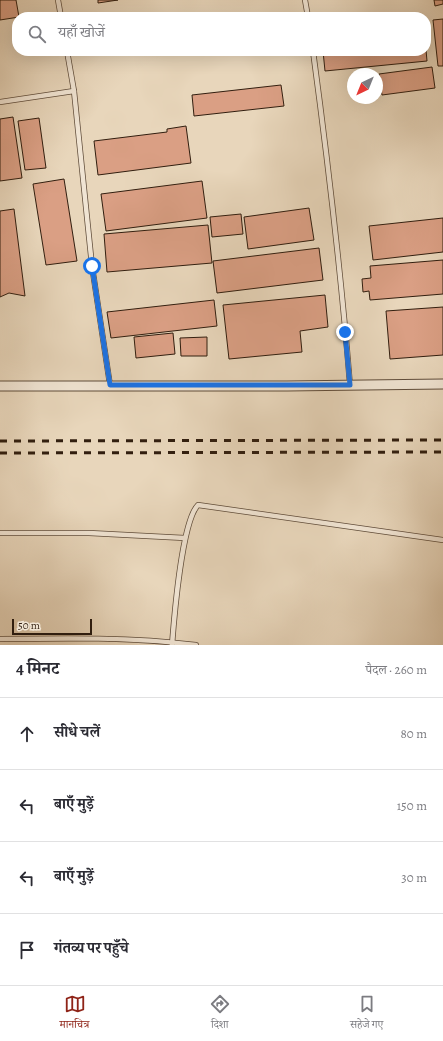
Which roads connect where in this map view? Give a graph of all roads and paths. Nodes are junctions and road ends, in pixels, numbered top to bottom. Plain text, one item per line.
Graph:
1 (58, 0) edge
2 (305, 0) edge
3 (60, 12) edge
4 (307, 12) edge
5 (68, 56) edge
6 (313, 56) edge
7 (74, 91) junction
8 (0, 102) edge
9 (443, 384) edge
10 (110, 385) junction
11 (350, 385) junction
12 (0, 386) edge
13 (0, 533) edge
14 (185, 538) junction
15 (443, 540) edge
16 (0, 639) edge
17 (172, 643) edge
18 (196, 645) edge

1 - 3 lane
2 - 4 lane
5 - 7 lane
6 - 11 lane
7 - 8 lane
7 - 10 lane
9 - 11 street
10 - 11 street
10 - 12 street
13 - 14 lane
14 - 15 lane
14 - 17 lane
16 - 17 lane
17 - 18 lane

